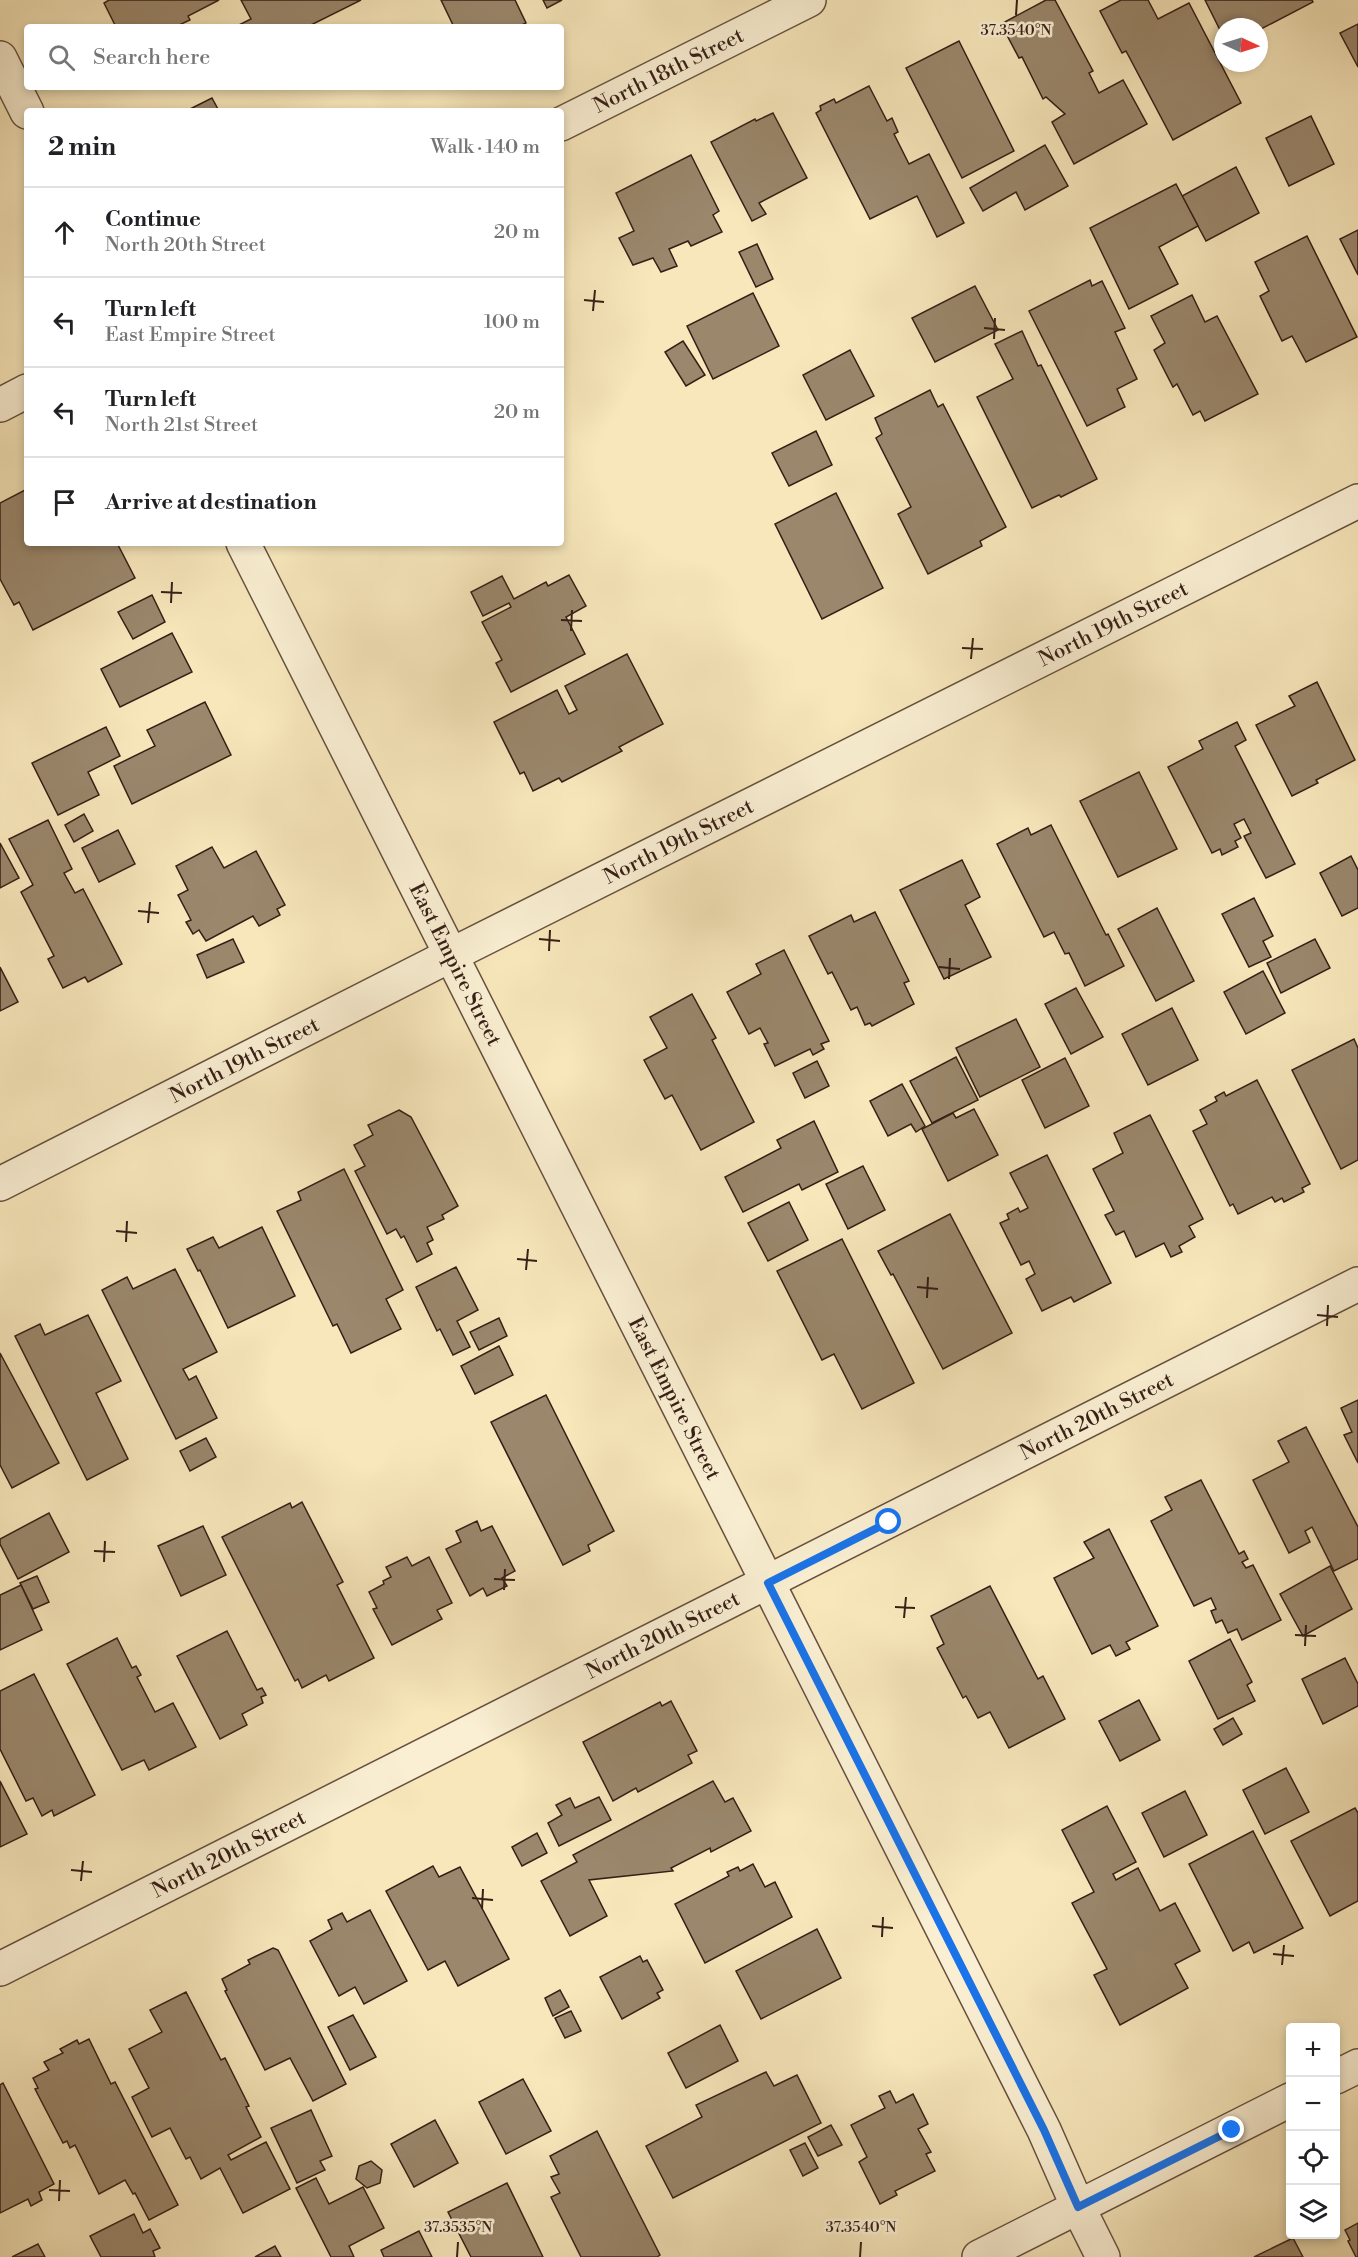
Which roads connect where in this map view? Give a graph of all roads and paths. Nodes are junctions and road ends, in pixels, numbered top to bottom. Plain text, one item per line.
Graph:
1 (809, 0) edge
2 (0, 58) edge
3 (25, 108) edge
4 (564, 122) edge
5 (24, 393) edge
6 (0, 405) edge
7 (1358, 501) edge
8 (245, 546) edge
9 (451, 955) junction
10 (0, 1184) edge
11 (1358, 1284) edge
12 (768, 1583) junction
13 (0, 1969) edge
14 (1358, 2066) edge
15 (1340, 2075) edge
16 (1286, 2102) edge
17 (1078, 2207) junction
18 (979, 2257) edge
19 (1103, 2257) edge

1 - 4 street, North 18th Street
2 - 3 street
5 - 6 street
7 - 9 street, North 19th Street
8 - 9 street, East Empire Street
9 - 10 street, North 19th Street
9 - 12 street, East Empire Street
11 - 12 street, North 20th Street
12 - 13 street, North 20th Street
12 - 17 street, East Empire Street
14 - 15 street
16 - 17 street
17 - 18 street
17 - 19 street, East Empire Street

